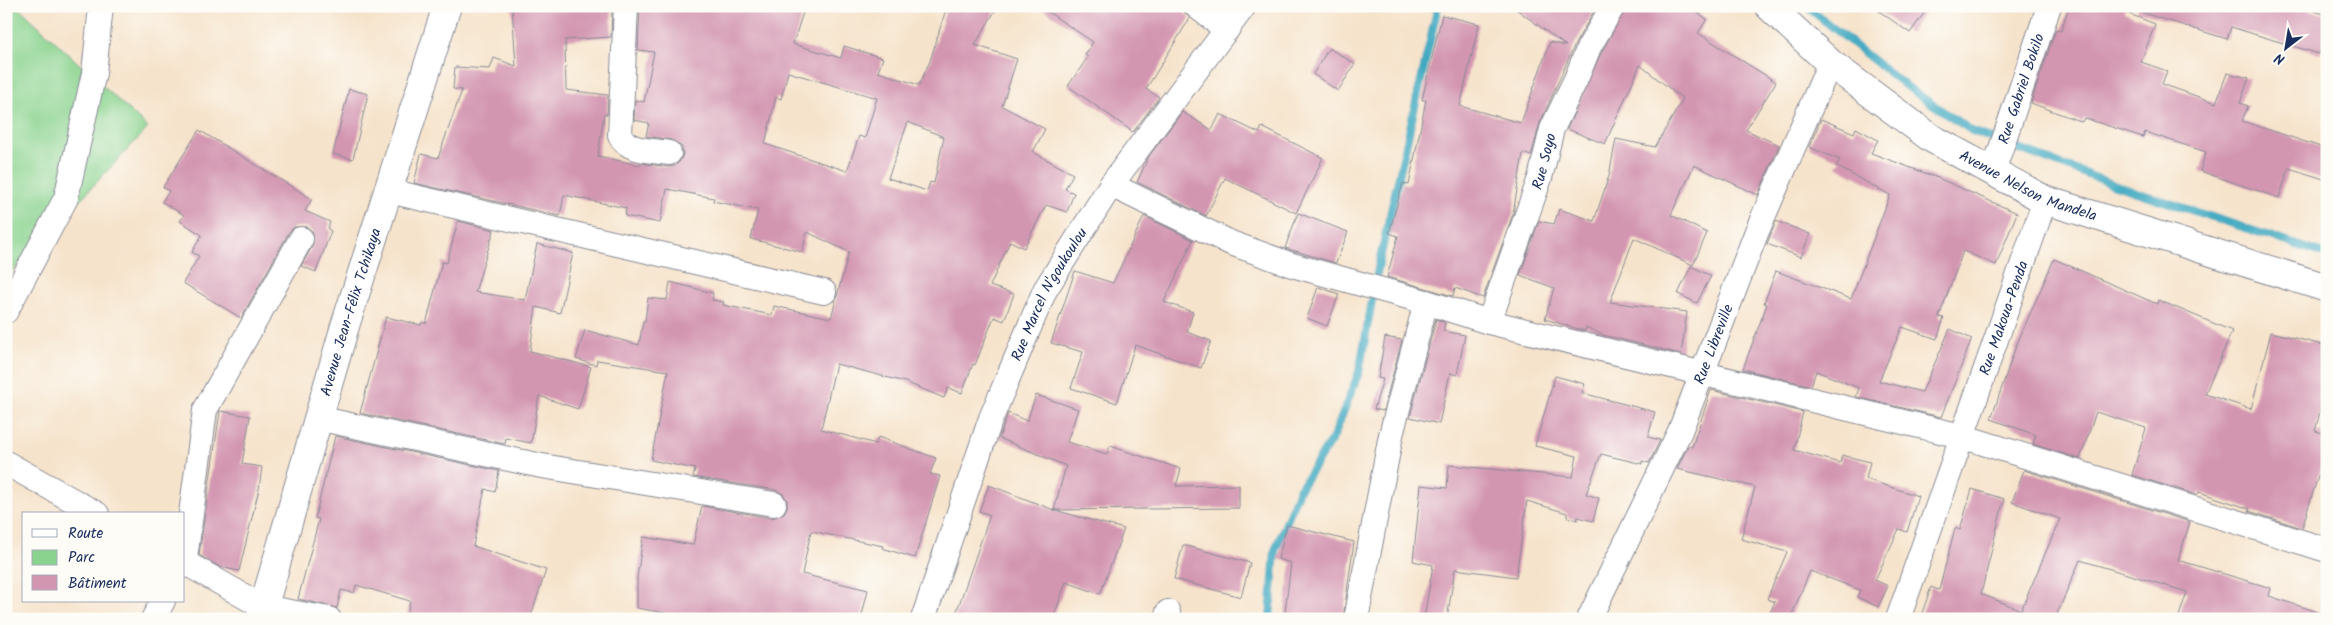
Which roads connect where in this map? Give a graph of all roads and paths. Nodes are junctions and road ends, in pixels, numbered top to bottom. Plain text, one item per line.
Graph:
1 (101, 6) edge
2 (448, 6) edge
3 (626, 6) edge
4 (1196, 6) edge
5 (1244, 6) edge
6 (1613, 6) edge
7 (1769, 6) edge
8 (2049, 6) edge
9 (1227, 30) junction
10 (1830, 64) junction
11 (669, 153) dead end
12 (1993, 172) junction
13 (1111, 184) junction
14 (389, 191) junction
15 (2045, 200) junction
16 (302, 239) dead end
17 (2327, 288) edge
18 (824, 292) dead end
19 (1426, 302) junction
20 (6, 312) edge
21 (1489, 322) junction
22 (1703, 372) junction
23 (317, 418) junction
24 (1961, 436) junction
25 (6, 463) edge
26 (774, 504) dead end
27 (93, 512) edge
28 (2327, 550) edge
29 (185, 557) edge
30 (185, 565) edge
31 (162, 602) edge
32 (261, 613) edge
33 (152, 619) edge
34 (329, 619) edge
35 (923, 619) edge
36 (1356, 619) edge
37 (1589, 619) edge
38 (1898, 619) edge

1 - 20 street
2 - 14 street, Avenue Jean-Félix Tchikaya
3 - 11 street
4 - 9 street
5 - 9 street, Rue Marcel N'goukoulou
6 - 21 street, Rue Soyo
7 - 10 street, Avenue Nelson Mandela
8 - 12 street, Rue Gabriel Bokilo
9 - 13 street, Rue Marcel N'goukoulou
10 - 12 street, Avenue Nelson Mandela
10 - 22 street, Rue Libreville
12 - 15 street, Avenue Nelson Mandela
13 - 19 street
13 - 35 street, Rue Marcel N'goukoulou
14 - 18 street
14 - 23 street, Avenue Jean-Félix Tchikaya
15 - 17 street, Avenue Nelson Mandela
15 - 24 street, Rue Makoua-Penda
16 - 29 street
19 - 21 street
19 - 36 street
21 - 22 street
22 - 24 street
22 - 37 street, Rue Libreville
23 - 26 street
23 - 32 street, Avenue Jean-Félix Tchikaya
24 - 28 street
24 - 38 street, Rue Makoua-Penda
25 - 27 street
30 - 32 street
31 - 33 street
32 - 34 street

